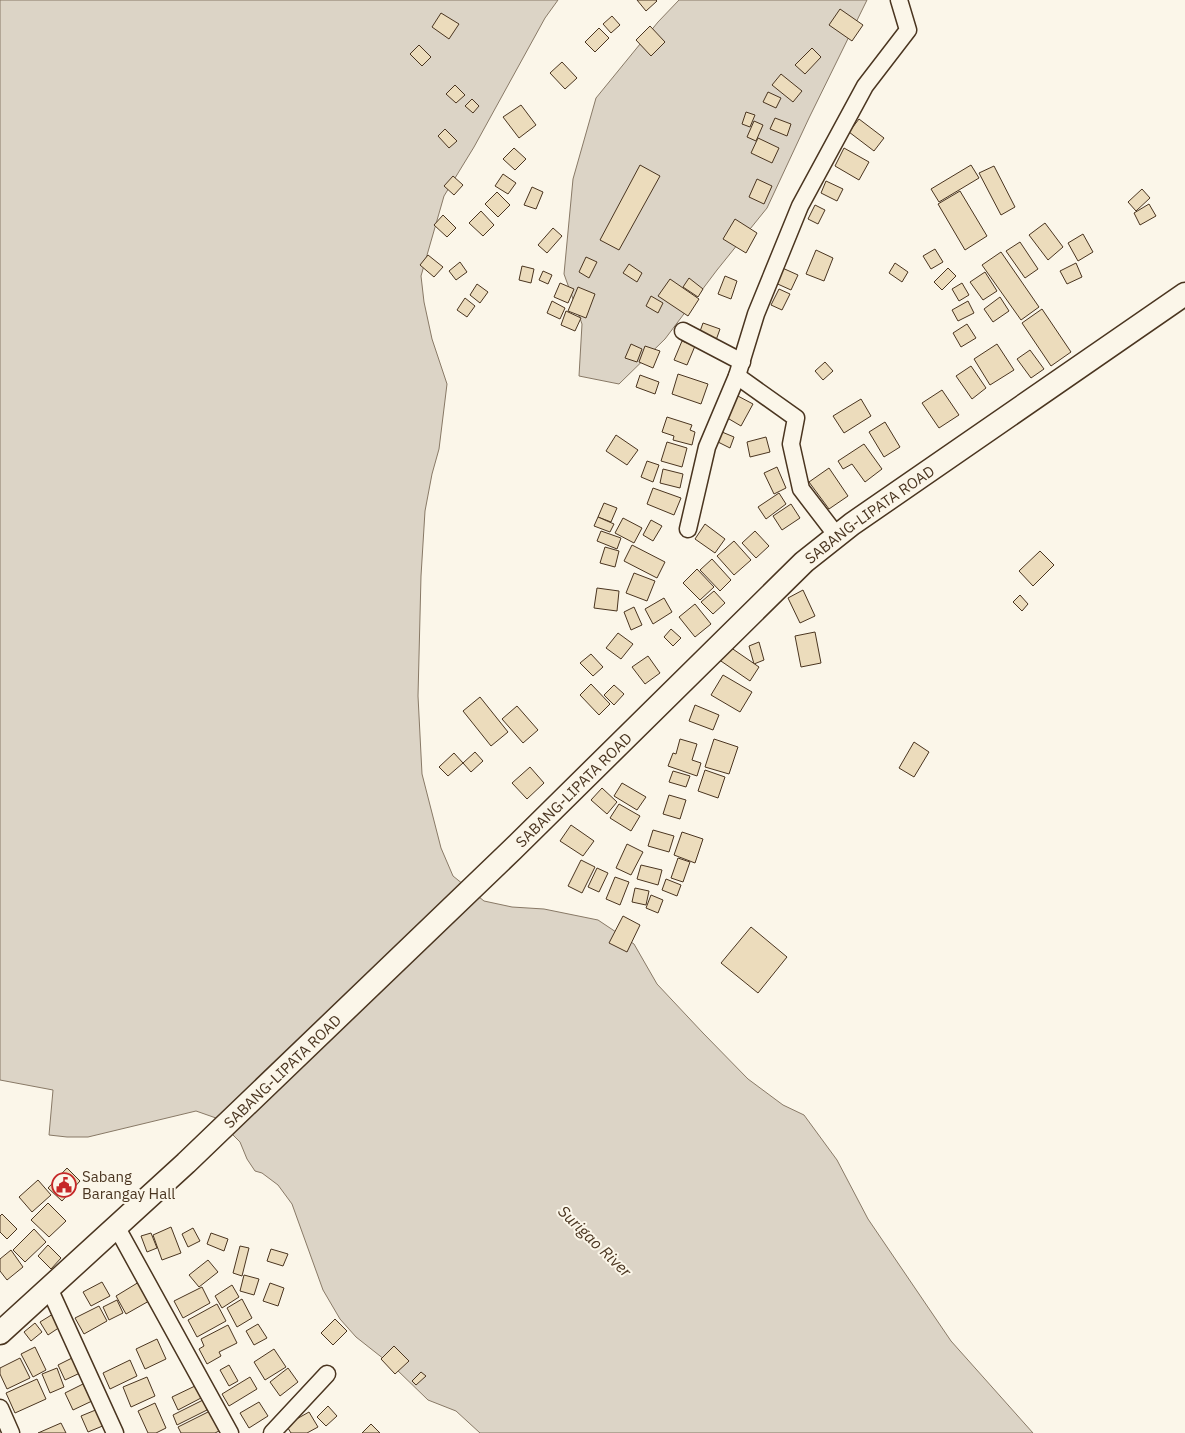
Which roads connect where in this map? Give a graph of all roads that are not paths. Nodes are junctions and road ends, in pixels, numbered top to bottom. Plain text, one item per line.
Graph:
1 (899, 0) edge
2 (1185, 294) edge
3 (683, 331) dead end
4 (739, 369) junction
5 (688, 530) dead end
6 (837, 536) junction
7 (116, 1226) junction
8 (49, 1288) junction
9 (0, 1333) edge
10 (327, 1374) dead end
11 (0, 1408) edge
12 (11, 1433) edge
13 (114, 1433) edge
14 (230, 1433) edge
15 (272, 1433) edge

1 - 4 street
2 - 6 main road, SABANG-LIPATA ROAD
3 - 4 street
4 - 5 street
4 - 6 street
6 - 7 main road, SABANG-LIPATA ROAD
7 - 8 main road, SABANG-LIPATA ROAD
7 - 14 street
8 - 9 main road, SABANG-LIPATA ROAD
8 - 13 street
10 - 15 street
11 - 12 street

